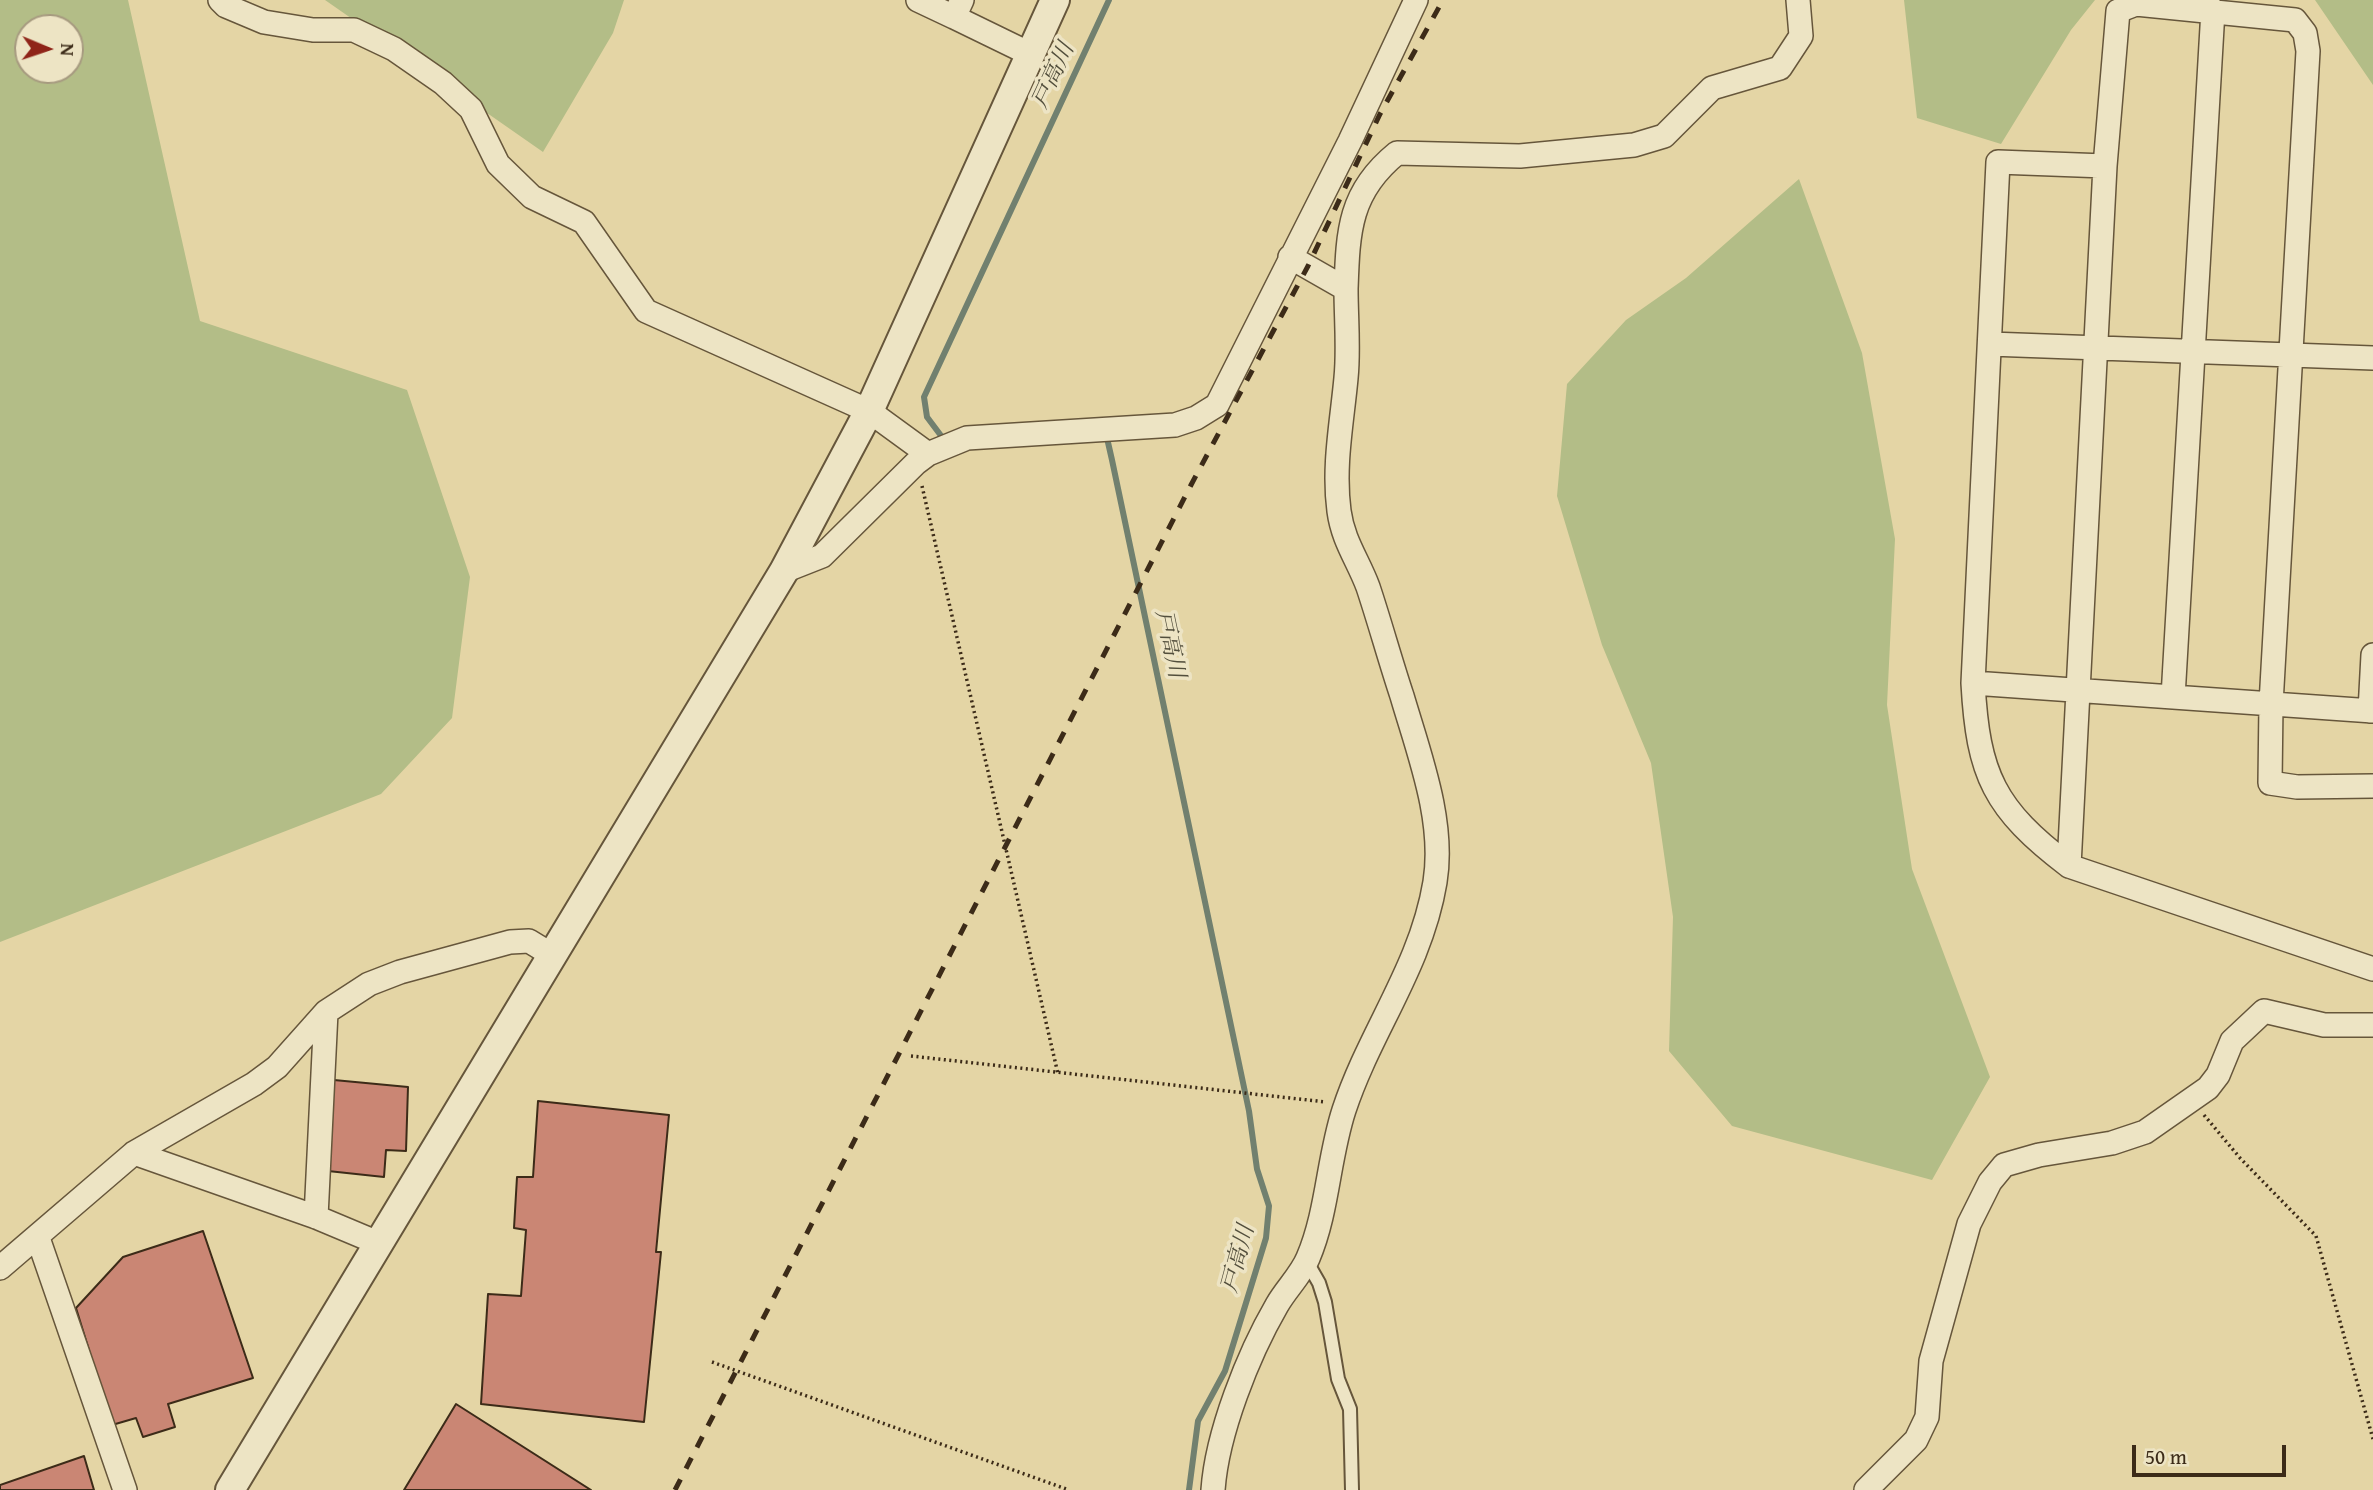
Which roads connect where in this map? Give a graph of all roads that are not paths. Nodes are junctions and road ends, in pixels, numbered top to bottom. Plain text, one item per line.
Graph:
1 (220, 0) edge
2 (918, 0) edge
3 (1055, 0) edge
4 (1416, 0) edge
5 (1798, 0) edge
6 (958, 8) edge
7 (2213, 10) junction
8 (1030, 54) junction
9 (2105, 166) junction
10 (1290, 257) junction
11 (1346, 289) junction
12 (1990, 344) junction
13 (2095, 346) junction
14 (2193, 351) junction
15 (2289, 355) junction
16 (2373, 358) edge
17 (869, 411) junction
18 (922, 458) junction
19 (784, 571) junction
20 (2373, 655) edge
21 (1973, 683) junction
22 (2077, 690) junction
23 (2173, 697) junction
24 (2271, 704) junction
25 (2372, 711) edge
26 (2373, 786) edge
27 (2069, 866) junction
28 (552, 955) junction
29 (2373, 969) edge
30 (326, 1012) junction
31 (2373, 1025) edge
32 (134, 1153) junction
33 (316, 1217) junction
34 (38, 1238) junction
35 (378, 1243) junction
36 (1307, 1262) junction
37 (0, 1268) edge
38 (125, 1490) edge
39 (230, 1490) edge
40 (1213, 1490) edge
41 (1352, 1490) edge
42 (1866, 1490) edge

1 - 17 street
2 - 6 street
3 - 8 street
4 - 10 street
5 - 11 street
6 - 8 street
7 - 9 street
7 - 14 street
7 - 15 street
8 - 17 street
9 - 12 street
9 - 13 street
10 - 11 street
10 - 18 street
11 - 36 street
12 - 13 street
12 - 21 street
13 - 14 street
13 - 22 street
14 - 15 street
14 - 23 street
15 - 16 street
15 - 24 street
17 - 18 street
17 - 19 street
18 - 19 street
19 - 28 street
20 - 25 street
21 - 22 street
21 - 27 street
22 - 23 street
22 - 27 street
23 - 24 street
24 - 25 street
24 - 26 street
27 - 29 street
28 - 30 street
28 - 35 street
30 - 32 street
30 - 33 street
31 - 42 street
32 - 33 street
32 - 34 street
33 - 35 street
34 - 37 street
34 - 38 street
35 - 39 street
36 - 40 street
36 - 41 lane

